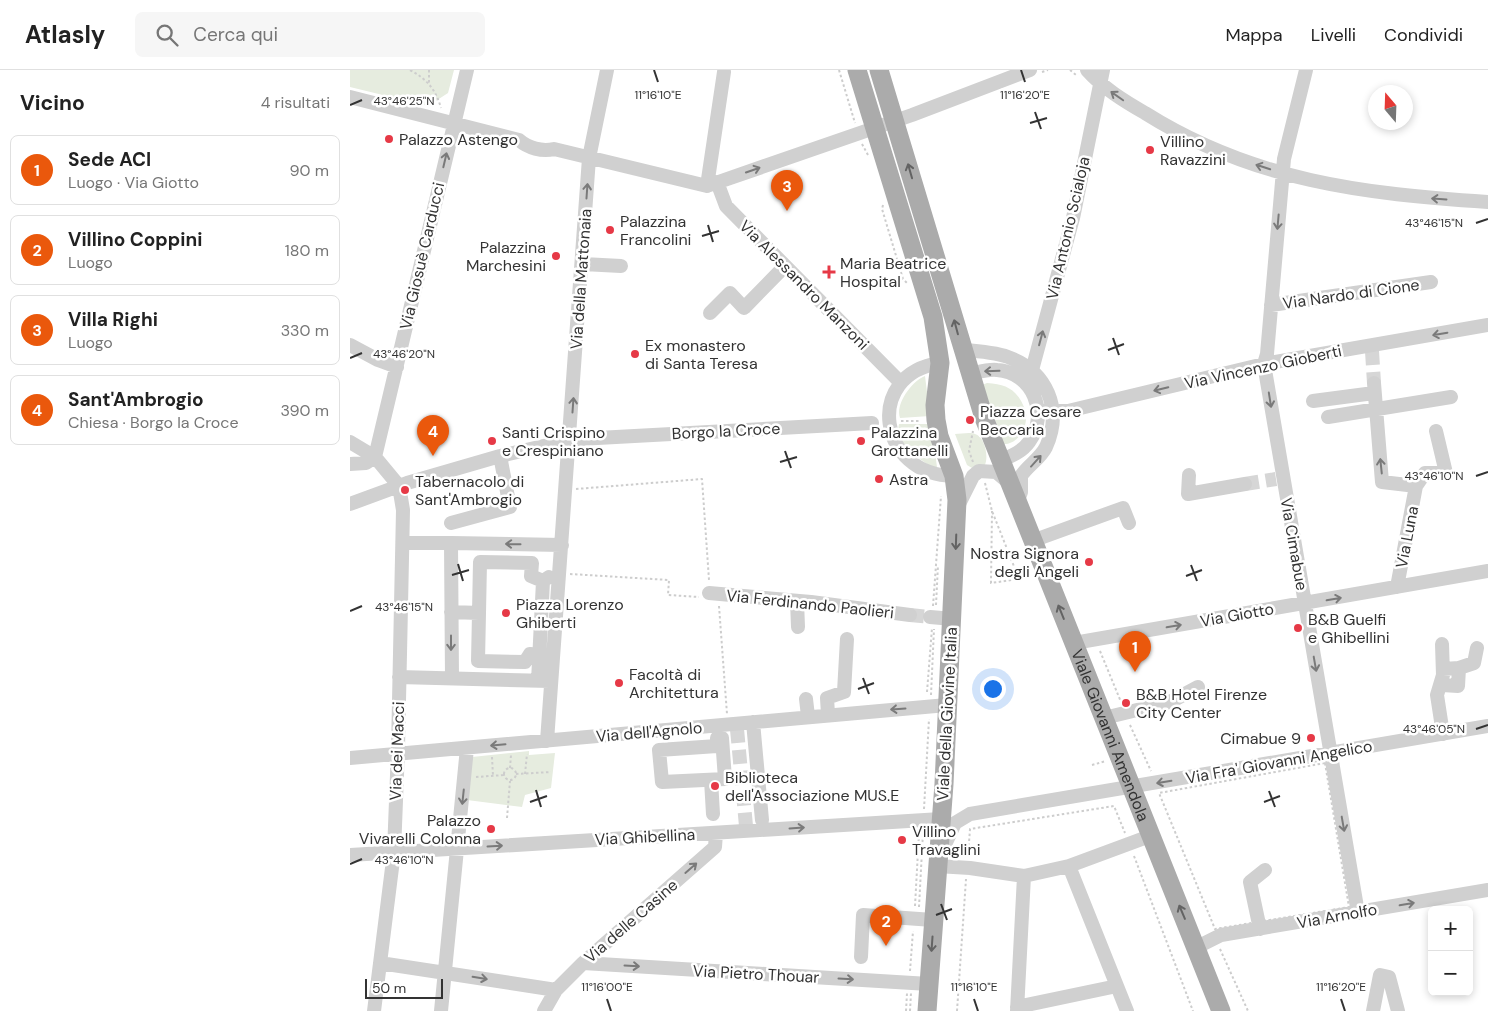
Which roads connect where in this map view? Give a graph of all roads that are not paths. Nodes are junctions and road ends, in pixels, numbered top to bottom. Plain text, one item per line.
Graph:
1 (467, 70) edge
2 (607, 70) edge
3 (857, 70) edge
4 (879, 70) edge
5 (1030, 70) edge
6 (1087, 70) edge
7 (1306, 70) edge
8 (724, 72) dead end
9 (1102, 77) edge
10 (350, 97) edge
11 (895, 120) junction
12 (453, 124) junction
13 (875, 127) junction
14 (589, 158) junction
15 (1282, 173) junction
16 (712, 184) junction
17 (1488, 202) edge
18 (583, 264) junction
19 (620, 266) dead end
20 (785, 266) junction
21 (1430, 282) dead end
22 (1271, 305) junction
23 (710, 313) dead end
24 (1488, 325) edge
25 (350, 345) edge
26 (962, 350) junction
27 (940, 363) junction
28 (1264, 364) junction
29 (397, 367) junction
30 (1032, 370) junction
31 (970, 374) junction
32 (901, 382) junction
33 (1028, 385) junction
34 (1451, 397) dead end
35 (1313, 401) dead end
36 (1375, 411) junction
37 (1053, 412) junction
38 (1033, 413) junction
39 (1328, 418) dead end
40 (872, 423) dead end
41 (1436, 431) dead end
42 (579, 439) dead end
43 (350, 442) edge
44 (561, 442) dead end
45 (377, 452) junction
46 (500, 456) junction
47 (1000, 461) junction
48 (350, 464) edge
49 (1189, 475) dead end
50 (954, 476) junction
51 (1009, 484) junction
52 (1245, 484) tunnel mouth
53 (402, 486) junction
54 (1416, 486) junction
55 (1130, 499) dead end
56 (947, 500) junction
57 (1017, 503) junction
58 (350, 504) edge
59 (451, 523) dead end
60 (1129, 523) dead end
61 (1031, 538) junction
62 (403, 543) junction
63 (450, 543) junction
64 (562, 545) junction
65 (560, 568) junction
66 (1488, 571) edge
67 (543, 581) junction
68 (1397, 587) junction
69 (713, 593) road end
70 (797, 601) junction
71 (1305, 604) junction
72 (451, 612) junction
73 (479, 613) junction
74 (910, 615) tunnel mouth
75 (798, 627) dead end
76 (848, 639) dead end
77 (1074, 643) junction
78 (1442, 644) dead end
79 (1477, 648) dead end
80 (539, 655) junction
81 (484, 661) junction
82 (1459, 668) junction
83 (1443, 669) junction
84 (399, 677) junction
85 (452, 678) junction
86 (486, 679) junction
87 (544, 681) junction
88 (1442, 685) junction
89 (1198, 687) dead end
90 (806, 699) dead end
91 (939, 703) junction
92 (828, 714) junction
93 (808, 716) junction
94 (1104, 718) junction
95 (753, 722) junction
96 (1488, 726) edge
97 (1443, 734) junction
98 (547, 741) junction
99 (467, 748) junction
100 (398, 754) junction
101 (1331, 754) junction
102 (350, 758) edge
103 (711, 780) junction
104 (1130, 788) junction
105 (714, 814) dead end
106 (928, 821) junction
107 (762, 825) junction
108 (716, 833) junction
109 (1150, 836) junction
110 (458, 848) junction
111 (394, 852) junction
112 (350, 855) edge
113 (938, 864) junction
114 (1069, 866) junction
115 (1265, 870) dead end
116 (1024, 876) junction
117 (1488, 890) edge
118 (1353, 908) junction
119 (922, 919) junction
120 (1259, 926) junction
121 (861, 958) dead end
122 (1199, 958) junction
123 (380, 963) junction
124 (583, 964) junction
125 (445, 973) junction
126 (915, 983) junction
127 (1117, 986) junction
128 (556, 990) junction
129 (1017, 1009) edge
130 (374, 1011) edge
131 (441, 1011) edge
132 (544, 1011) edge
133 (927, 1011) edge
134 (1127, 1011) edge
135 (1221, 1011) edge
136 (1373, 1011) edge
137 (1398, 1011) edge

1 - 12 street, Via Giosuè Carducci
2 - 14 street, Via della Mattonaia
3 - 13 main road
4 - 11 main road
5 - 11 street
6 - 9 street
7 - 15 street, Via Cimabue
8 - 16 street
15 -> 9 street
30 -> 9 street, Via Antonio Scialoja
10 - 12 street
11 - 13 street
26 -> 11 main road
12 - 14 street
29 -> 12 street, Via Giosuè Carducci
16 -> 13 street
13 - 27 main road
14 - 16 street
18 -> 14 street, Via della Mattonaia
17 -> 15 street
15 -> 22 street, Via Cimabue
16 - 20 street, Via Alessandro Manzoni
18 - 19 street
64 -> 18 street, Via della Mattonaia
20 - 23 street
20 - 32 street, Via Alessandro Manzoni
21 - 22 street, Via Nardo di Cione
22 - 28 street, Via Cimabue
24 -> 28 street, Via Vincenzo Gioberti
25 - 29 street
26 - 30 street
26 - 31 main road
27 - 32 street
27 - 50 main road, Viale della Giovine Italia
28 -> 37 street, Via Vincenzo Gioberti
28 -> 71 street, Via Cimabue
29 - 45 street, Via Giosuè Carducci
30 - 33 street, Via Antonio Scialoja
30 - 37 street
33 -> 31 street
31 - 47 main road
32 - 50 street
33 - 38 street
34 - 36 street
35 - 36 street, Via Luna
36 - 39 street
54 -> 36 street, Via Luna
37 - 38 street, Via Vincenzo Gioberti
57 -> 37 street
38 - 47 street
40 - 42 street, Borgo la Croce
41 - 54 street, Via Luna
43 - 45 street
44 - 46 street
45 - 48 street
45 - 53 street
46 - 53 street
46 - 59 street
47 - 51 main road, Viale Giovanni Amendola
49 - 52 street
50 - 56 main road, Viale della Giovine Italia
51 - 56 street
51 - 57 main road, Viale Giovanni Amendola
53 - 58 street
53 - 62 street, Via dei Macci
54 - 68 street, Via Luna
55 - 61 street
56 -> 91 main road, Viale della Giovine Italia
57 - 61 main road, Viale Giovanni Amendola
60 - 61 street
77 -> 61 main road, Viale Giovanni Amendola
62 - 63 street
62 - 84 street, Via dei Macci
64 -> 63 street
63 - 72 street
64 - 65 street
65 - 67 street
65 - 87 street
66 - 68 street, Via Giotto
67 - 73 street
67 - 80 street
71 -> 68 street, Via Giotto
69 - 70 street, Via Ferdinando Paolieri
70 - 74 street, Via Ferdinando Paolieri
70 - 75 street
77 -> 71 street, Via Giotto
71 -> 101 street, Via Cimabue
72 - 73 street
72 -> 85 street
73 - 81 street
76 - 92 street
77 - 94 main road, Viale Giovanni Amendola
78 - 83 street
79 - 82 street
80 - 81 street
80 - 87 street
81 - 86 street
82 - 83 street
82 - 88 street
83 - 88 street
84 - 85 street
84 - 100 street, Via dei Macci
85 - 86 street
86 - 87 street
87 - 98 street
88 - 97 street
89 - 94 street
90 - 93 street
91 -> 92 street, Via dell'Agnolo
91 - 106 main road, Viale della Giovine Italia
92 - 93 street, Via dell'Agnolo
93 - 95 street, Via dell'Agnolo
94 - 104 main road, Viale Giovanni Amendola
95 - 98 street, Via dell'Agnolo
95 - 107 street
96 - 97 street, Via Fra' Giovanni Angelico
97 - 101 street, Via Fra' Giovanni Angelico
98 -> 99 street, Via dell'Agnolo
99 - 100 street, Via dell'Agnolo
99 -> 110 street
100 - 102 street, Via dell'Agnolo
100 - 111 street, Via dei Macci
101 -> 104 street, Via Fra' Giovanni Angelico
101 -> 118 street, Via Cimabue
103 - 103 street
103 - 105 street
104 - 109 main road, Viale Giovanni Amendola
104 - 113 street, Via Fra' Giovanni Angelico
107 -> 106 street, Via Ghibellina
106 - 113 main road, Viale della Giovine Italia
107 - 108 street, Via Ghibellina
110 -> 108 street, Via Ghibellina
124 -> 108 street, Via delle Casine
109 - 114 street
122 -> 109 main road, Viale Giovanni Amendola
110 - 111 street, Via Ghibellina
110 - 125 street
111 - 112 street, Via Ghibellina
111 - 123 street, Via dei Macci
113 - 116 street
113 - 119 main road, Viale della Giovine Italia
114 - 116 street
114 - 127 street
115 - 120 street
116 - 129 street
118 -> 117 street, Via Arnolfo
118 - 120 street, Via Arnolfo
119 - 121 street
119 -> 126 main road, Viale della Giovine Italia
120 - 122 street, Via Arnolfo
122 - 135 main road, Viale Giovanni Amendola
123 - 125 street
123 - 130 street, Via dei Macci
124 -> 126 street, Via Pietro Thouar
124 - 128 street, Via delle Casine
125 -> 128 street
125 - 131 street
126 - 133 main road, Viale della Giovine Italia
127 - 129 street
127 - 134 street
128 - 132 street, Via delle Casine
136 - 137 street

